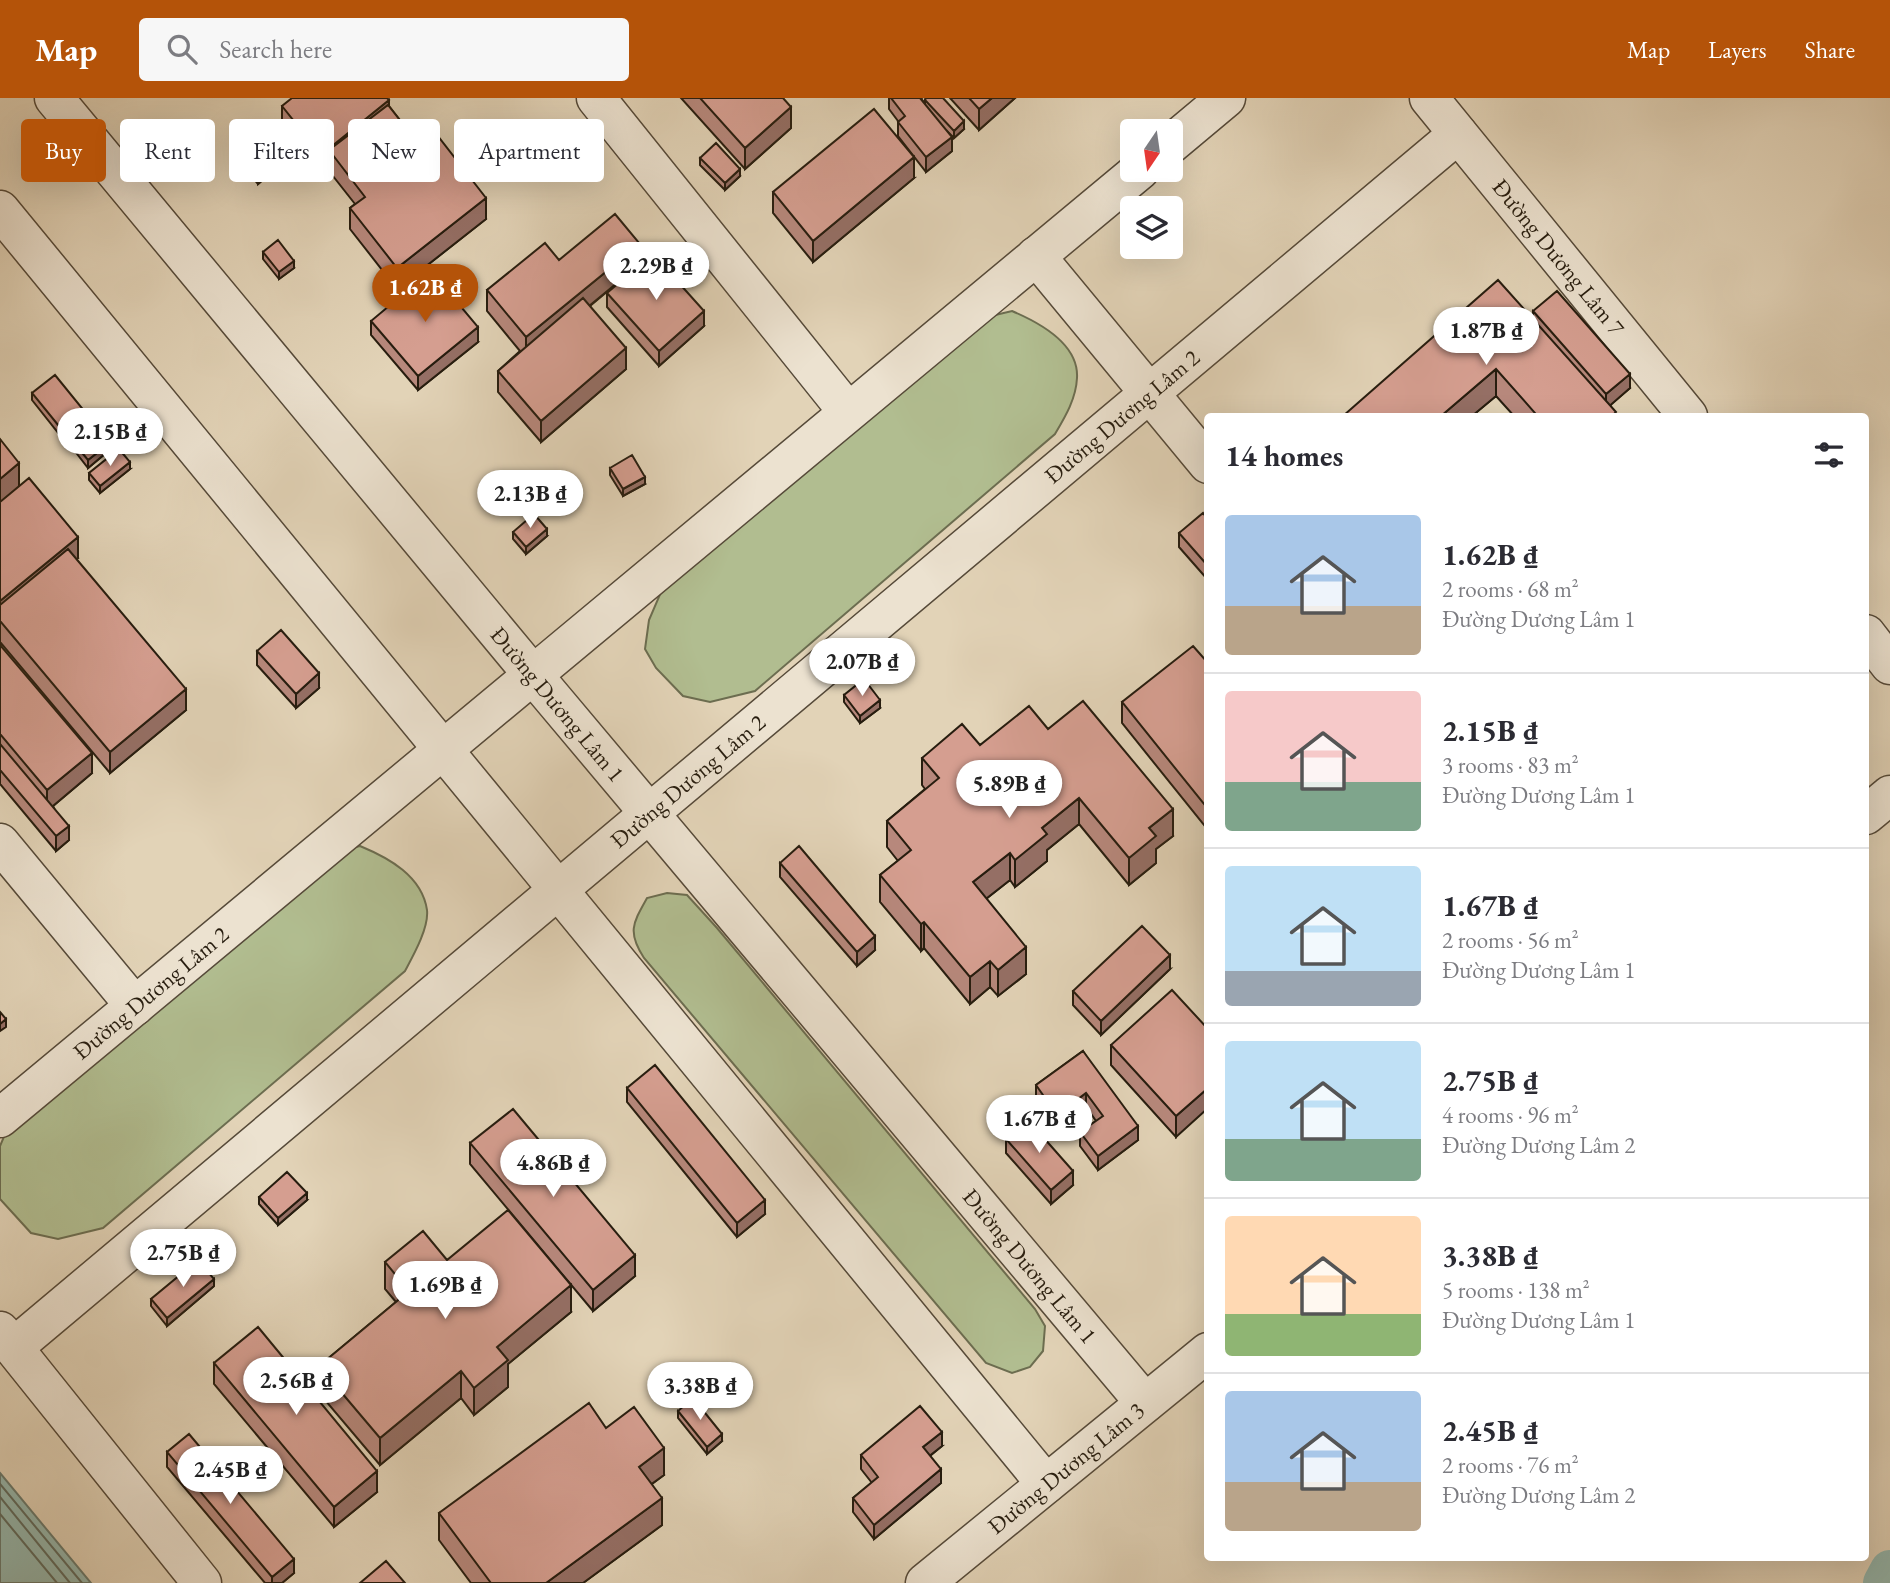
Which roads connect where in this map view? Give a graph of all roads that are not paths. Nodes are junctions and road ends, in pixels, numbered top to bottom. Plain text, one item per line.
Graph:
1 (54, 98) edge
2 (596, 98) edge
3 (1226, 98) edge
4 (1429, 98) edge
5 (1183, 134) edge
6 (1458, 134) junction
7 (1125, 182) edge
8 (0, 209) edge
9 (1036, 256) junction
10 (1149, 394) junction
11 (848, 412) junction
12 (1686, 413) edge
13 (1204, 459) edge
14 (1869, 638) edge
15 (1890, 664) edge
16 (533, 675) junction
17 (443, 749) junction
18 (1890, 795) edge
19 (1869, 812) edge
20 (650, 813) junction
21 (0, 844) edge
22 (558, 890) junction
23 (135, 1006) junction
24 (0, 1118) edge
25 (7, 1339) edge
26 (1204, 1355) edge
27 (1145, 1403) junction
28 (1046, 1484) junction
29 (202, 1583) edge
30 (925, 1583) edge

1 - 16 street, Đường Dương Lâm 1
2 - 11 street
3 - 5 street
4 - 6 street, Đường Dương Lâm 7
6 - 10 street, Đường Dương Lâm 2
6 - 12 street, Đường Dương Lâm 7
7 - 9 street, Đường Dương Lâm 2
8 - 17 street
9 - 10 street
9 - 11 street, Đường Dương Lâm 2
10 - 13 street
10 - 20 street, Đường Dương Lâm 2
11 - 16 street, Đường Dương Lâm 2
14 - 15 street
16 - 17 street, Đường Dương Lâm 2
16 - 20 street, Đường Dương Lâm 1
17 - 22 street
17 - 23 street, Đường Dương Lâm 2
18 - 19 street
20 - 22 street, Đường Dương Lâm 2
20 - 27 street, Đường Dương Lâm 1
21 - 23 street
22 - 25 street, Đường Dương Lâm 2
22 - 28 street
23 - 24 street, Đường Dương Lâm 2
25 - 29 street
26 - 27 street, Đường Dương Lâm 3
27 - 28 street, Đường Dương Lâm 3
28 - 30 street, Đường Dương Lâm 3

